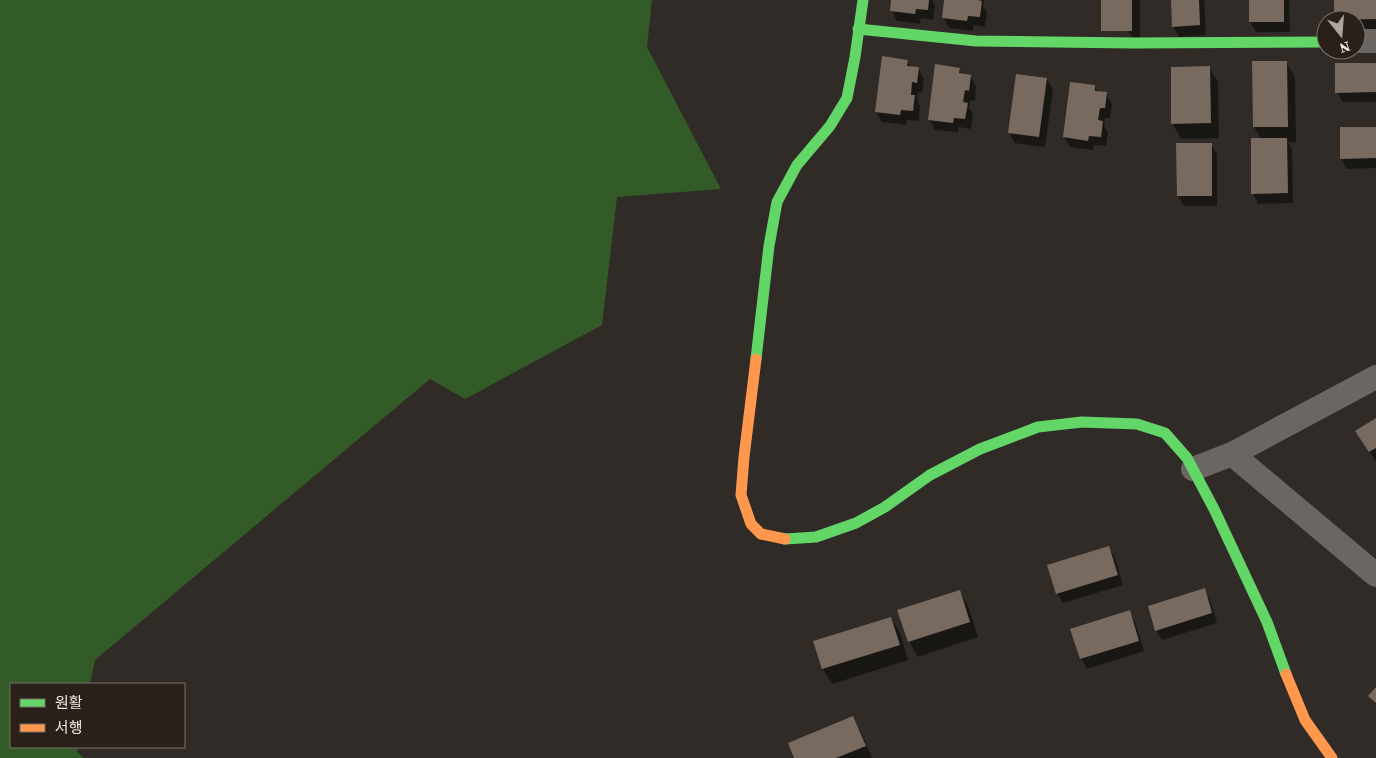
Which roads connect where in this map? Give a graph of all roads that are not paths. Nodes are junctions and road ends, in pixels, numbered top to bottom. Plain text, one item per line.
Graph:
1 (863, 0) edge
2 (858, 29) junction
3 (1316, 42) edge
4 (1376, 377) edge
5 (1232, 454) junction
6 (1193, 469) junction
7 (1376, 575) edge
8 (1332, 758) edge

1 - 2 street
2 - 3 street
2 - 6 street
4 - 5 street
5 - 6 street
5 - 7 street
6 - 8 street

